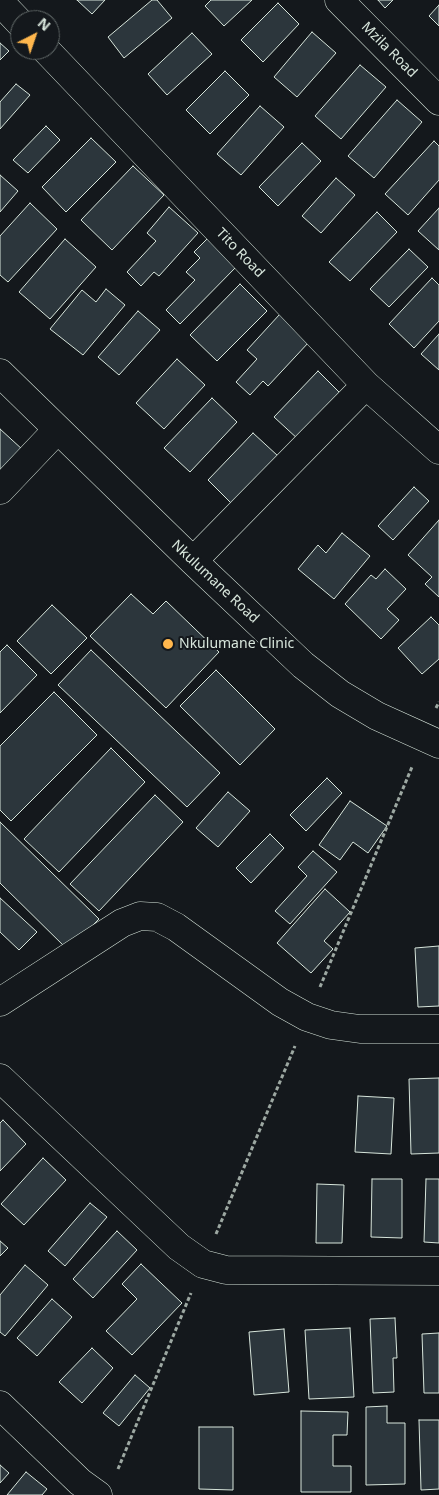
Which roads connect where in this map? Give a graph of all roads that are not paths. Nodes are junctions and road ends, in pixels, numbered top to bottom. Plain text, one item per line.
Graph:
1 (339, 0) edge
2 (0, 2) edge
3 (10, 12) edge
4 (56, 60) edge
5 (439, 101) edge
6 (0, 372) edge
7 (366, 385) junction
8 (57, 430) junction
9 (439, 450) edge
10 (0, 490) edge
11 (193, 562) junction
12 (432, 741) edge
13 (0, 1002) edge
14 (439, 1029) edge
15 (0, 1078) edge
16 (439, 1271) edge
17 (0, 1405) edge
18 (106, 1486) edge

1 - 5 street, Mzila Road
2 - 3 street
4 - 7 street, Tito Road
6 - 8 street, Nkulumane Road
7 - 9 street, Tito Road
7 - 11 street
8 - 10 street
8 - 11 street, Nkulumane Road
11 - 12 street, Nkulumane Road
13 - 14 street
15 - 16 street
17 - 18 street

